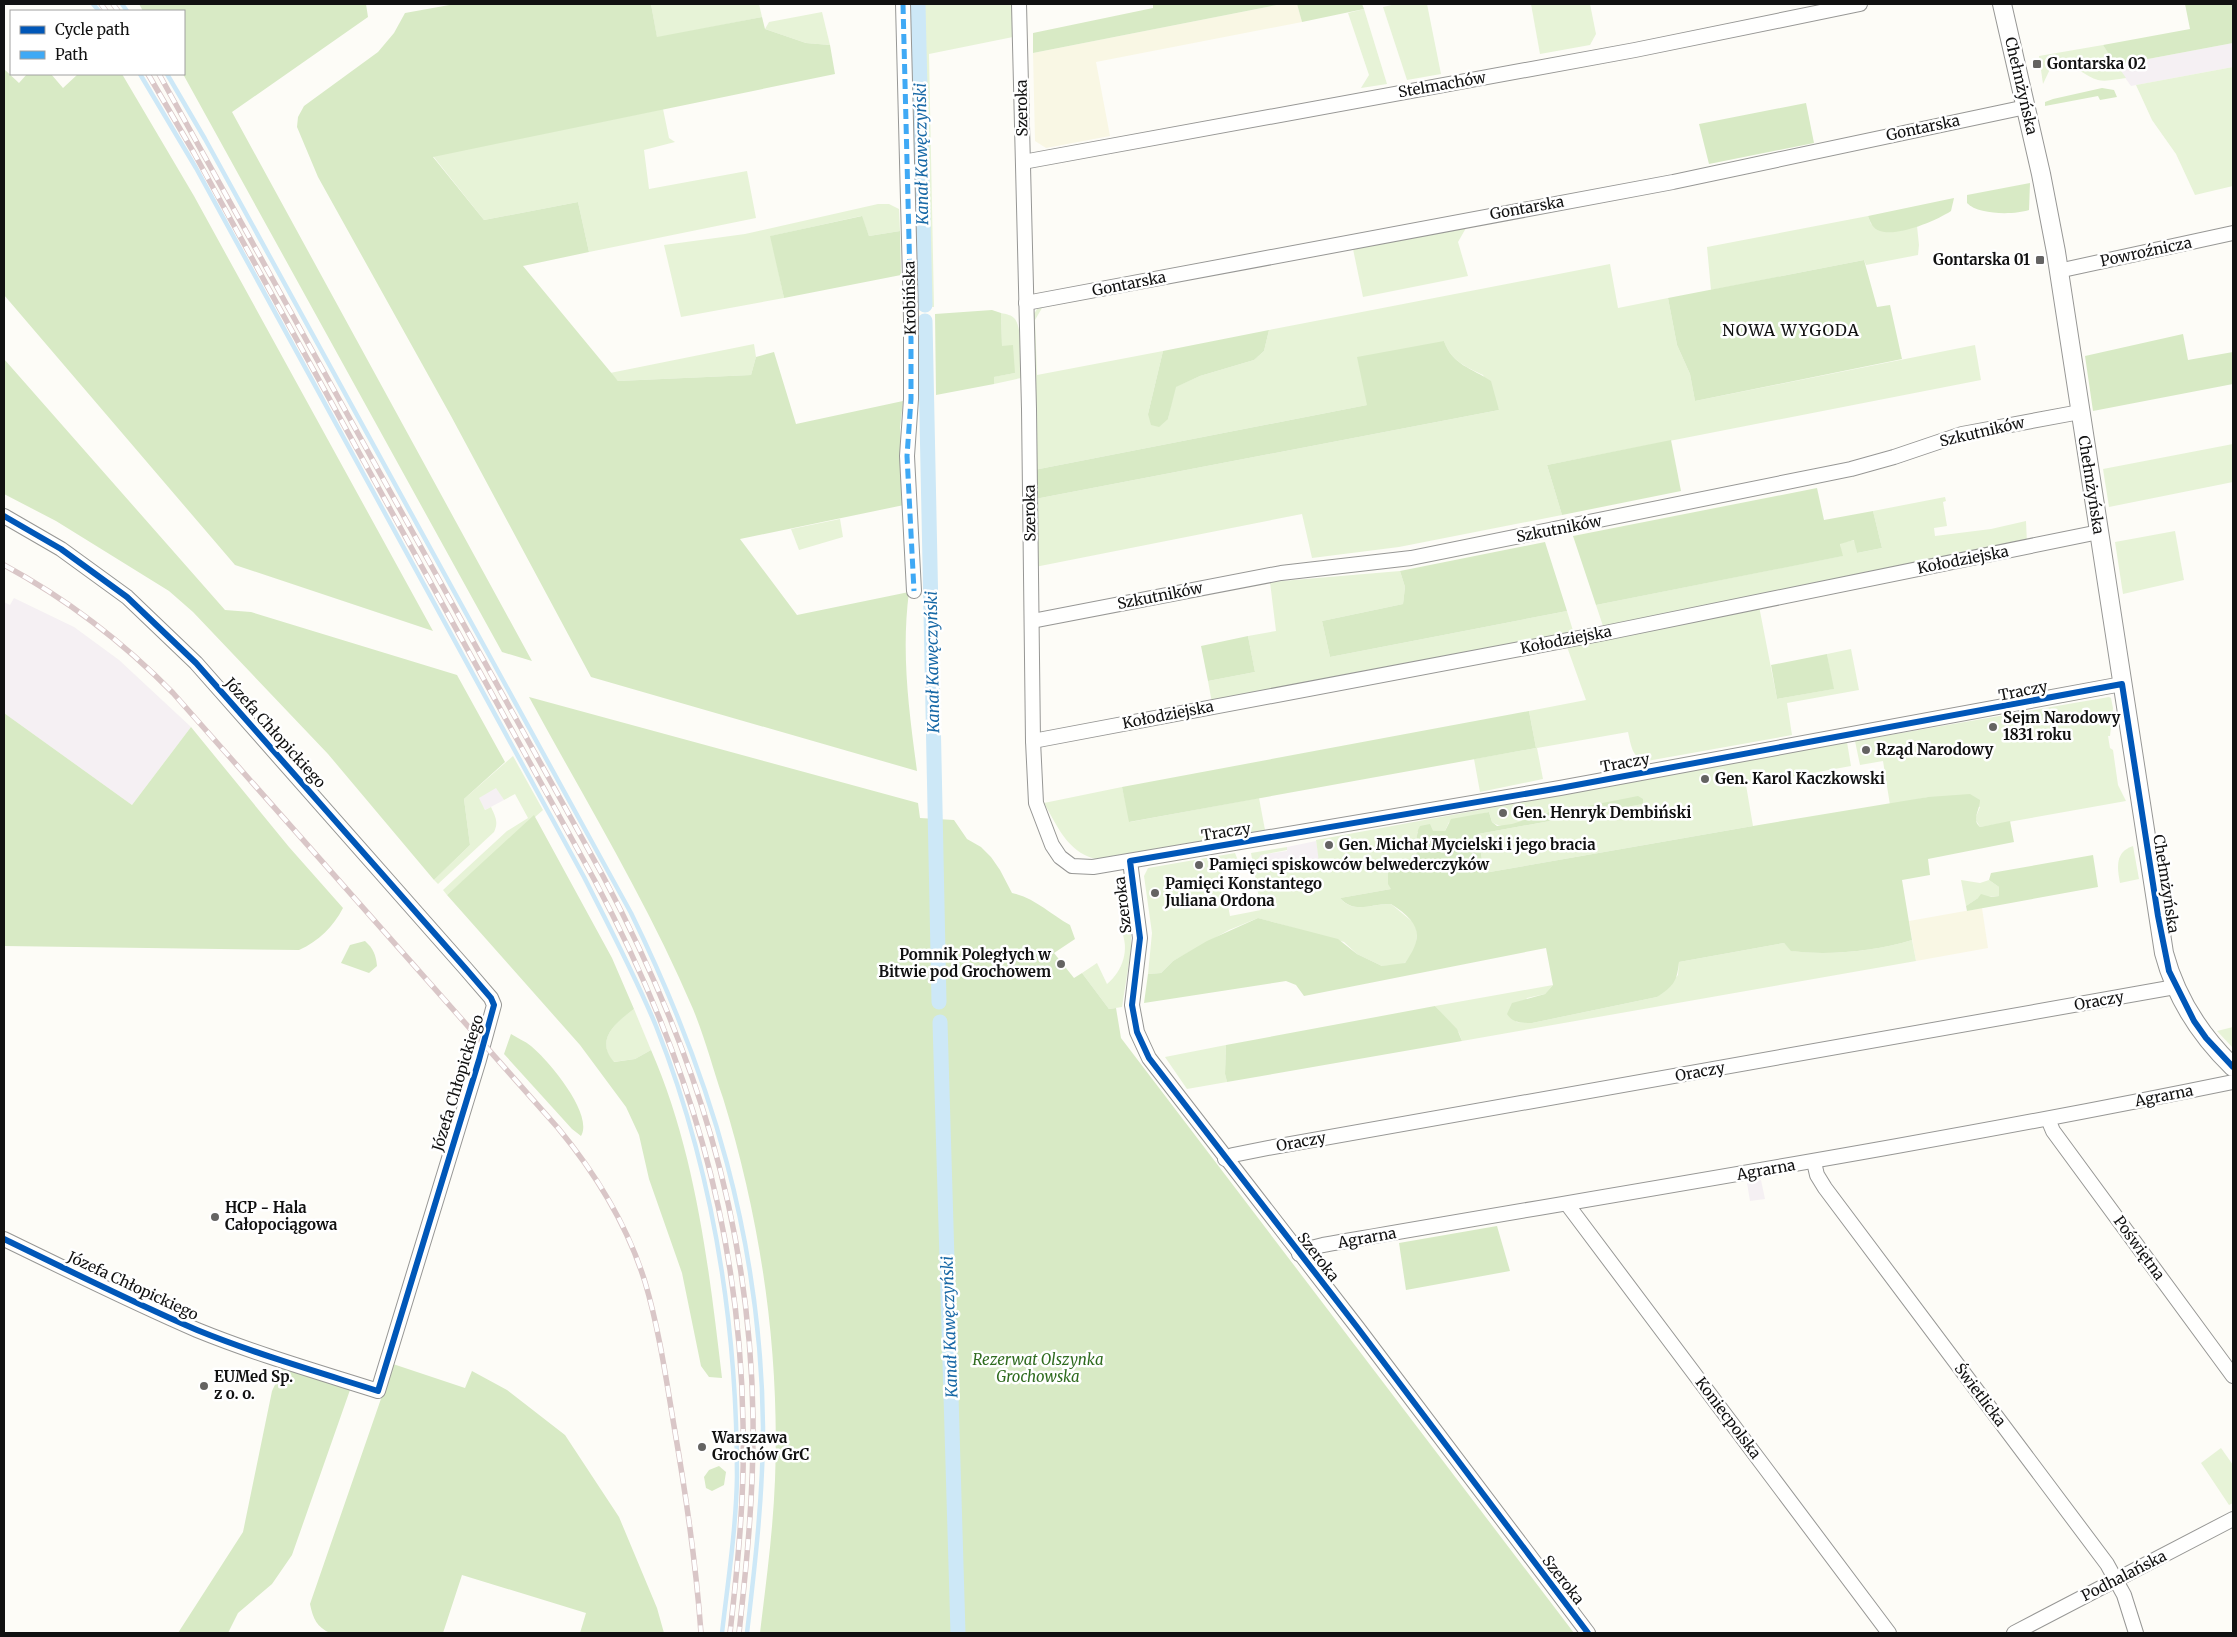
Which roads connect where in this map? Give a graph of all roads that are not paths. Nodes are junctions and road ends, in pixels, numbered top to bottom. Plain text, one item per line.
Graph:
1 (903, 4) edge
2 (1020, 4) edge
3 (1860, 4) edge
4 (2002, 4) edge
5 (2026, 107) junction
6 (1023, 162) junction
7 (2233, 233) edge
8 (2058, 271) junction
9 (1026, 303) junction
10 (2080, 412) junction
11 (4, 516) edge
12 (2099, 532) junction
13 (914, 591) dead end
14 (1032, 621) junction
15 (2122, 684) junction
16 (1033, 741) junction
17 (1130, 861) junction
18 (2176, 987) junction
19 (2233, 1067) edge
20 (2233, 1082) edge
21 (2048, 1119) junction
22 (1225, 1159) junction
23 (1814, 1162) junction
24 (1567, 1204) junction
25 (4, 1239) edge
26 (1299, 1254) junction
27 (2233, 1376) edge
28 (2233, 1519) edge
29 (2116, 1580) junction
30 (1588, 1633) edge
31 (1889, 1633) edge
32 (2014, 1633) edge
33 (2136, 1633) edge

1 - 13 street, Krobińska
2 - 6 street, Szeroka
3 - 6 street, Stelmachów
4 - 5 street, Chełmżyńska
5 - 8 street, Chełmżyńska
5 - 9 street, Gontarska
6 - 9 street, Szeroka
7 - 8 street, Powroźnicza
8 - 10 street, Chełmżyńska
9 - 14 street, Szeroka
10 - 12 street, Chełmżyńska
10 - 14 street, Szkutników
11 - 25 street, Józefa Chłopickiego
12 - 15 street, Chełmżyńska
12 - 16 street, Kołodziejska
14 - 16 street, Szeroka
15 - 17 street, Traczy
15 - 18 street, Chełmżyńska
16 - 17 street, Szeroka
17 - 22 street, Szeroka
18 - 19 street, Chełmżyńska
18 - 22 street, Oraczy
20 - 21 street, Agrarna
21 - 23 street, Agrarna
21 - 27 street, Poświętna
22 - 26 street, Szeroka
23 - 24 street, Agrarna
23 - 29 street, Świetlicka
24 - 26 street, Agrarna
24 - 31 street, Koniecpolska
26 - 30 street, Szeroka
28 - 29 street, Podhalańska
29 - 32 street, Podhalańska
29 - 33 street, Świetlicka

